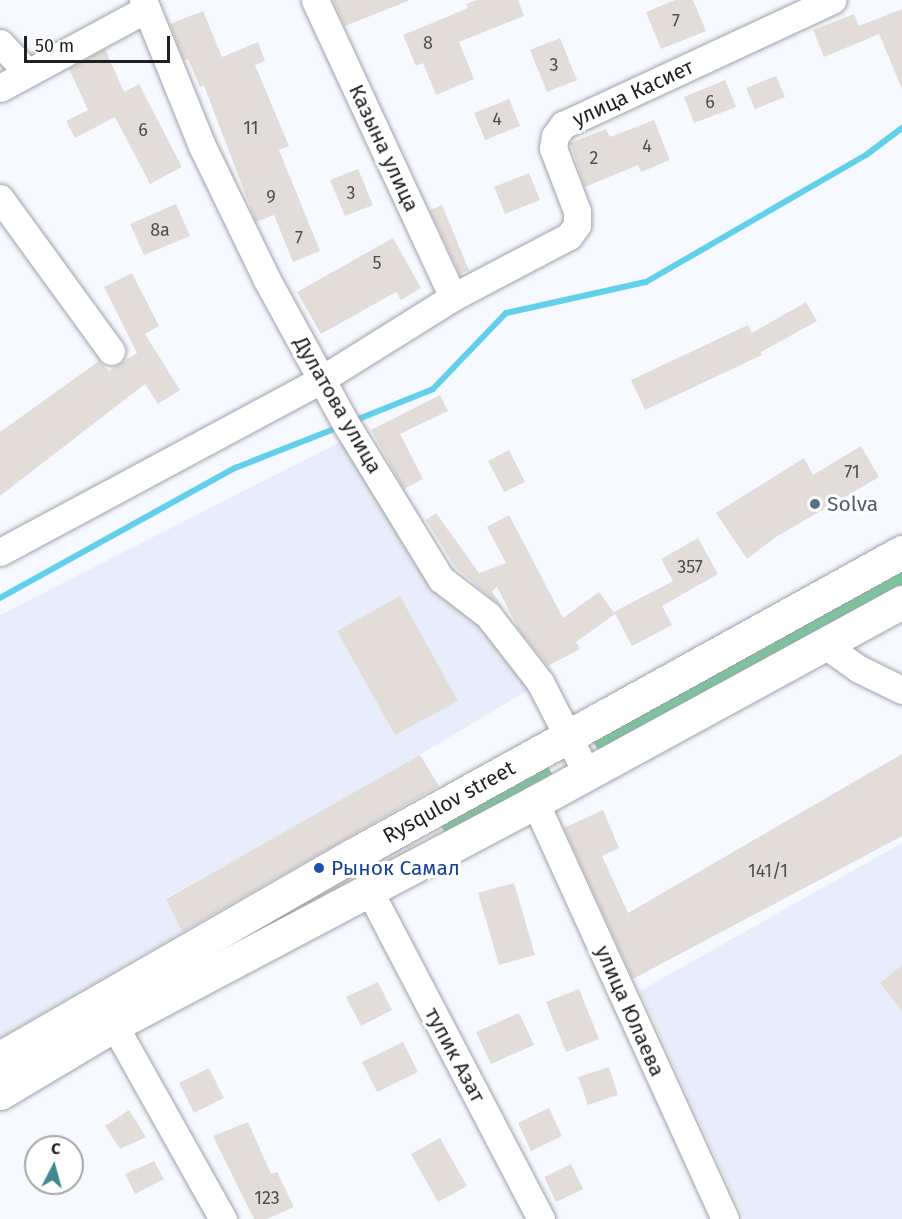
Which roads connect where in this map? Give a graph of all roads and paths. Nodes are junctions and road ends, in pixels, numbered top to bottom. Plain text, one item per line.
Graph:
1 (315, 0) edge
2 (832, 0) edge
3 (144, 4) edge
4 (0, 43) edge
5 (26, 71) junction
6 (0, 88) edge
7 (0, 198) edge
8 (453, 297) junction
9 (111, 351) dead end
10 (322, 379) junction
11 (0, 552) edge
12 (902, 552) edge
13 (902, 602) edge
14 (825, 645) junction
15 (902, 690) edge
16 (568, 736) junction
17 (586, 774) junction
18 (535, 802) junction
19 (369, 890) junction
20 (114, 1025) junction
21 (0, 1058) edge
22 (0, 1093) edge
23 (223, 1219) edge
24 (541, 1219) edge
25 (725, 1219) edge

1 - 8 street, Казына улица
2 - 8 street, улица Касиет
3 - 5 street
3 - 10 street, Дулатова улица
4 - 5 street
5 - 6 street
7 - 9 street
8 - 10 street
10 - 11 street
10 - 16 street, Дулатова улица
12 - 16 main road, Rysqulov street
13 - 14 main road, Rysqulov street
14 - 15 street
14 - 17 main road, Rysqulov street
16 - 17 street, Дулатова улица
16 - 21 main road, Rysqulov street
17 - 18 main road, Rysqulov street
18 - 19 main road, Rysqulov street
18 - 25 street, улица Юлаева
19 - 20 main road, Rysqulov street
19 - 24 street, тупик Азат
20 - 22 main road, Rysqulov street
20 - 23 street

